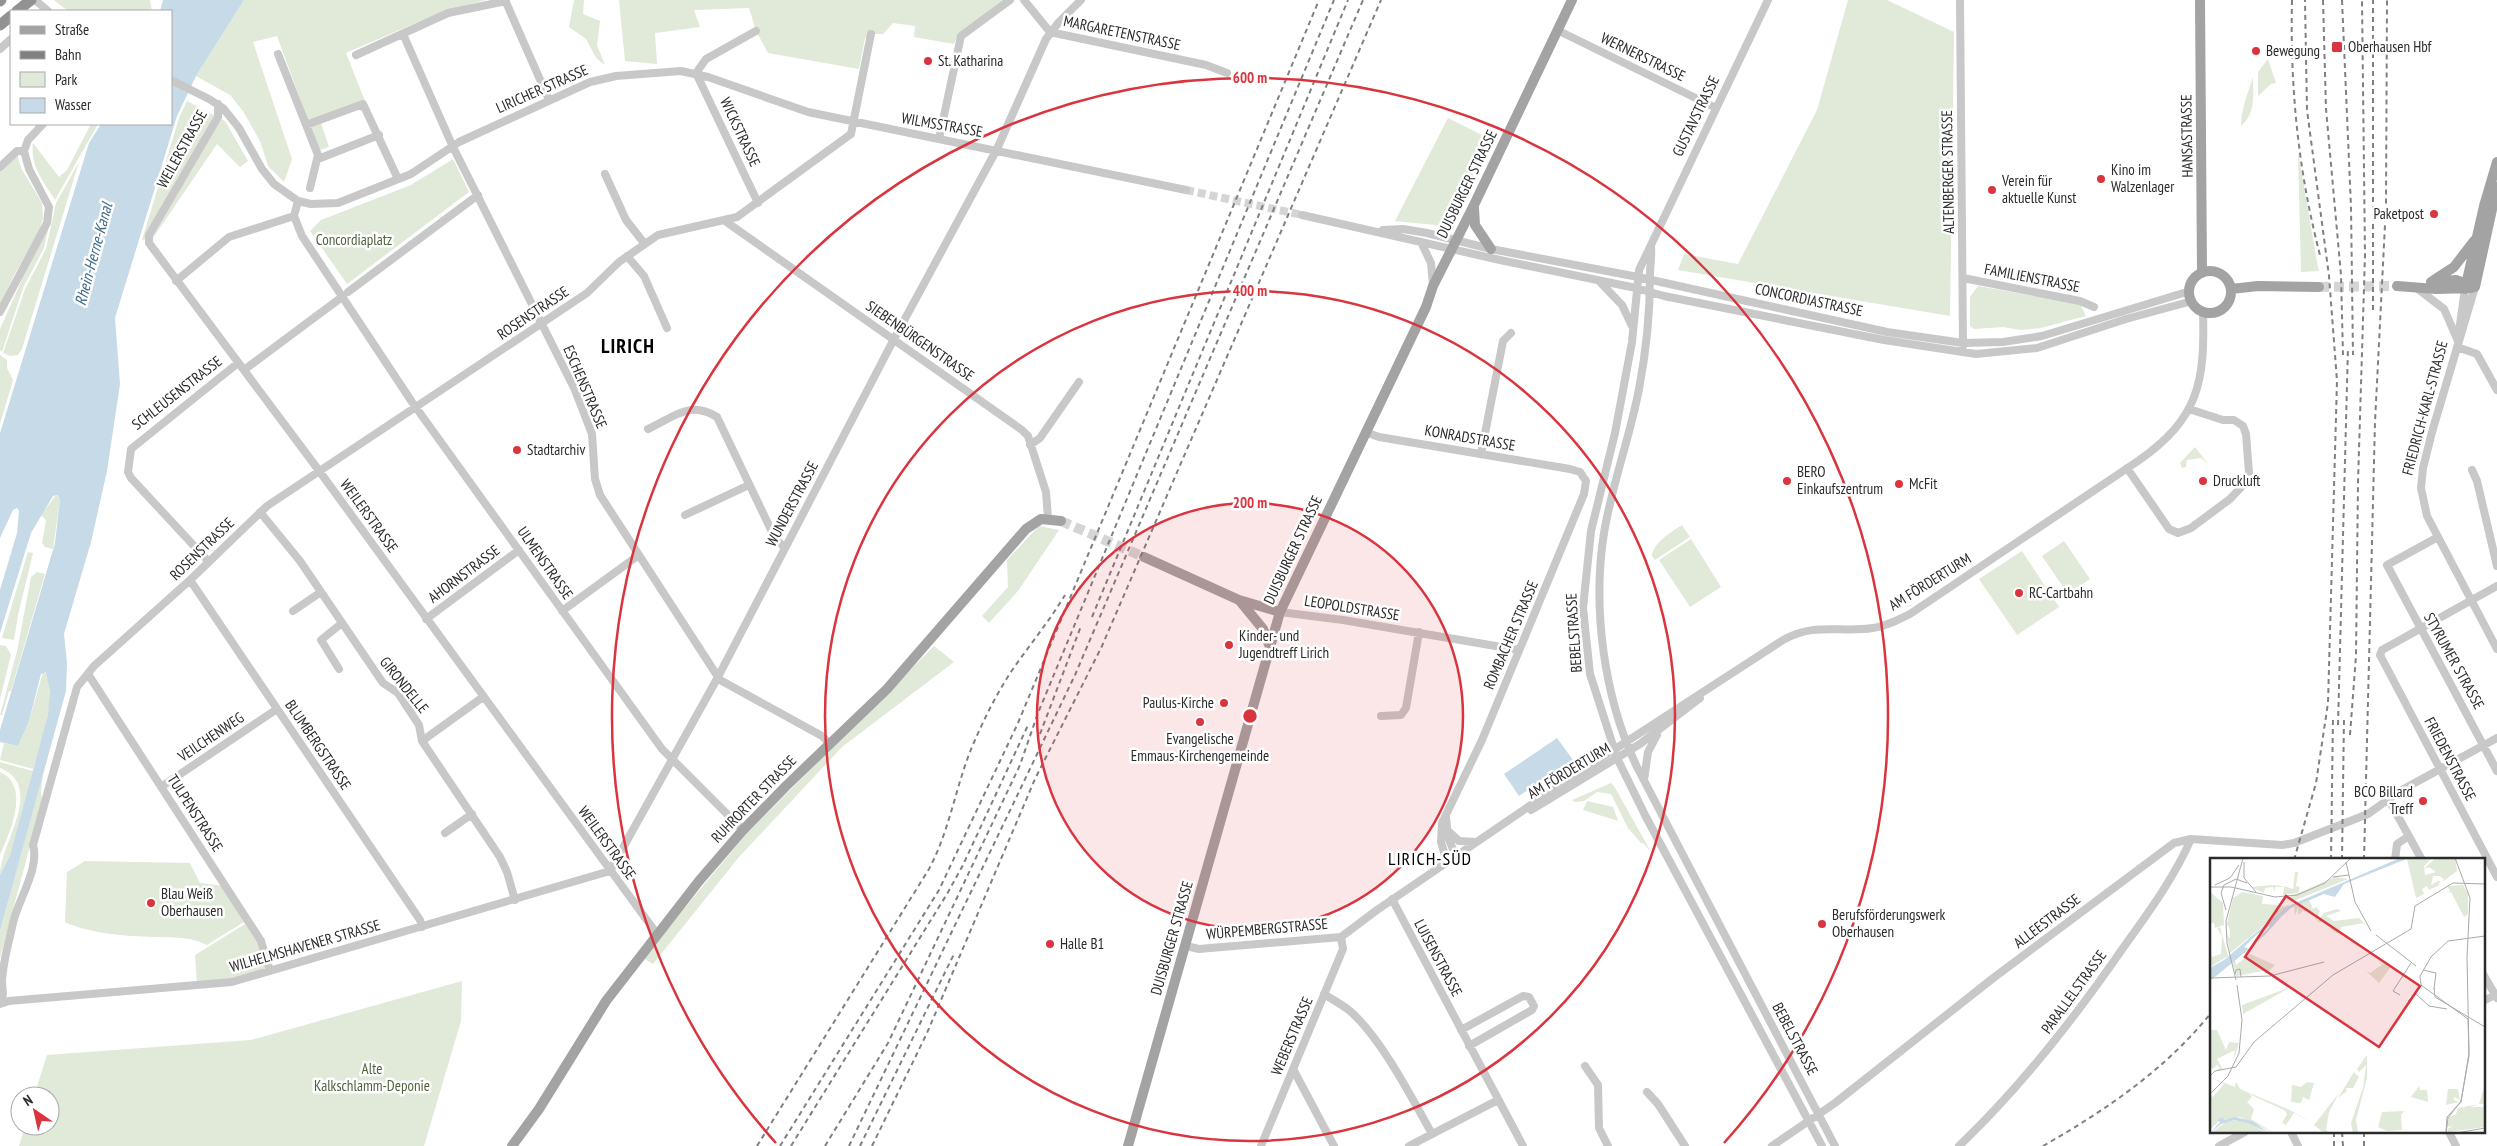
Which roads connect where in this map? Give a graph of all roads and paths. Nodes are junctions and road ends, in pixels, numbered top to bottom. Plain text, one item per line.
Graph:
1 (505, 0) edge
2 (1010, 0) edge
3 (1024, 0) edge
4 (1081, 0) edge
5 (1572, 0) edge
6 (1768, 0) edge
7 (1960, 0) edge
8 (2200, 0) edge
9 (41, 6) edge
10 (22, 10) edge
11 (10, 17) edge
12 (0, 25) edge
13 (1557, 30) junction
14 (756, 31) dead end
15 (1050, 32) junction
16 (403, 34) junction
17 (871, 34) dead end
18 (10, 40) edge
19 (0, 49) edge
20 (278, 54) dead end
21 (356, 55) dead end
22 (1227, 72) dead end
23 (696, 73) junction
24 (172, 80) edge
25 (549, 100) junction
26 (218, 104) junction
27 (1716, 108) junction
28 (855, 122) junction
29 (42, 125) edge
30 (306, 126) junction
31 (379, 135) junction
32 (940, 139) junction
33 (453, 147) junction
34 (997, 149) junction
35 (24, 151) junction
36 (318, 159) junction
37 (2497, 162) edge
38 (0, 167) edge
39 (605, 174) dead end
40 (398, 179) junction
41 (2495, 182) edge
42 (310, 188) dead end
43 (1186, 190) tunnel mouth
44 (478, 195) junction
45 (298, 201) junction
46 (758, 203) junction
47 (1474, 205) junction
48 (1302, 215) tunnel mouth
49 (294, 216) junction
50 (725, 221) junction
51 (1376, 230) junction
52 (2477, 236) junction
53 (1421, 242) junction
54 (644, 243) junction
55 (1454, 246) junction
56 (1651, 246) junction
57 (1491, 249) junction
58 (627, 256) junction
59 (2202, 272) junction
60 (1638, 277) junction
61 (1963, 278) junction
62 (176, 281) junction
63 (1650, 281) junction
64 (1600, 282) junction
65 (2431, 282) junction
66 (1433, 286) junction
67 (2397, 286) tunnel mouth
68 (2412, 286) junction
69 (2469, 286) junction
70 (2319, 287) tunnel mouth
71 (1636, 288) junction
72 (2231, 289) junction
73 (1650, 292) junction
74 (345, 294) junction
75 (2191, 296) junction
76 (2094, 307) dead end
77 (2203, 311) junction
78 (0, 312) edge
79 (543, 323) junction
80 (1632, 327) junction
81 (667, 328) dead end
82 (1511, 333) dead end
83 (894, 340) junction
84 (2458, 341) junction
85 (1963, 343) junction
86 (1963, 353) junction
87 (238, 363) junction
88 (244, 370) junction
89 (1079, 382) dead end
90 (2497, 390) edge
91 (417, 406) junction
92 (2189, 409) junction
93 (648, 429) dead end
94 (1365, 432) junction
95 (1615, 433) junction
96 (1030, 445) junction
97 (1624, 449) junction
98 (1481, 454) junction
99 (2127, 468) junction
100 (1570, 469) joint
101 (2472, 470) dead end
102 (320, 472) junction
103 (750, 485) junction
104 (260, 512) junction
105 (685, 515) dead end
106 (1048, 518) junction
107 (1062, 521) tunnel mouth
108 (2438, 537) junction
109 (785, 548) junction
110 (519, 550) junction
111 (639, 555) junction
112 (1144, 557) tunnel mouth
113 (209, 562) junction
114 (2497, 566) edge
115 (190, 580) junction
116 (2497, 586) edge
117 (321, 592) junction
118 (1239, 600) junction
119 (2472, 601) junction
120 (294, 611) dead end
121 (562, 611) junction
122 (1280, 612) junction
123 (426, 619) junction
124 (342, 623) junction
125 (2422, 628) junction
126 (1419, 632) junction
127 (1270, 647) junction
128 (2497, 649) edge
129 (1519, 650) junction
130 (339, 669) dead end
131 (88, 674) junction
132 (718, 676) junction
133 (1707, 690) junction
134 (483, 697) junction
135 (277, 709) junction
136 (1381, 716) dead end
137 (1670, 722) junction
138 (2497, 738) edge
139 (422, 741) junction
140 (1628, 741) junction
141 (830, 744) junction
142 (2484, 746) junction
143 (1614, 749) junction
144 (1630, 751) junction
145 (1617, 758) junction
146 (672, 760) junction
147 (2440, 768) junction
148 (2497, 771) edge
149 (1644, 780) junction
150 (162, 787) junction
151 (2389, 800) junction
152 (472, 814) junction
153 (1446, 816) junction
154 (1515, 817) junction
155 (743, 830) junction
156 (1447, 830) junction
157 (445, 833) dead end
158 (2409, 836) junction
159 (2191, 839) junction
160 (1478, 842) junction
161 (1456, 857) junction
162 (2394, 858) edge
163 (2421, 858) edge
164 (1447, 862) junction
165 (610, 872) junction
166 (2497, 876) edge
167 (1392, 899) junction
168 (515, 900) junction
169 (422, 927) junction
170 (657, 934) junction
171 (1342, 937) junction
172 (1186, 946) junction
173 (1730, 946) junction
174 (1718, 952) junction
175 (270, 971) junction
176 (2484, 976) edge
177 (1324, 994) junction
178 (2496, 996) edge
179 (2484, 1001) edge
180 (0, 1004) edge
181 (1461, 1030) junction
182 (1469, 1046) junction
183 (1585, 1066) dead end
184 (1292, 1069) junction
185 (1647, 1092) dead end
186 (1498, 1100) junction
187 (1820, 1114) junction
188 (1809, 1122) junction
189 (1432, 1134) junction
190 (2241, 1134) edge
191 (2292, 1134) edge
192 (2450, 1134) edge
193 (512, 1146) edge
194 (1128, 1146) edge
195 (1261, 1146) edge
196 (1334, 1146) edge
197 (1410, 1146) edge
198 (1523, 1146) edge
199 (1608, 1146) edge
200 (1685, 1146) edge
201 (1772, 1146) edge
202 (1822, 1146) edge
203 (1835, 1146) edge
204 (1958, 1146) edge
205 (2219, 1146) edge
206 (2298, 1146) edge
207 (2456, 1146) edge

1 - 16 street
1 - 25 street
2 - 32 street
3 - 15 street, MARGARETENSTRASSE
4 - 15 street, WUNDERSTRASSE
5 - 13 main road, DUISBURGER STRASSE
6 - 27 street, GUSTAVSTRASSE
7 - 61 street, ALTENBERGER STRASSE
8 - 59 main road, HANSASTRASSE
9 - 10 highway
11 - 12 highway
13 - 27 street, WERNERSTRASSE
13 - 47 main road, DUISBURGER STRASSE
14 - 23 street
15 - 22 street, MARGARETENSTRASSE
15 - 34 street, WUNDERSTRASSE
16 - 21 street
16 - 33 street, ESCHENSTRASSE
17 - 28 street
18 - 19 street
20 - 30 street
23 - 25 street, LIRICHER STRASSE
23 - 28 street, WILMSSTRASSE
23 - 46 street, WICKSTRASSE
24 - 26 street
25 - 33 street, LIRICHER STRASSE
26 - 45 street
26 - 62 street, WEILERSTRASSE
27 - 56 street, GUSTAVSTRASSE
28 - 32 street, WILMSSTRASSE
28 - 46 street, ROSENSTRASSE
29 - 35 street
30 - 31 street
30 - 36 street
31 - 36 street
31 - 40 street
32 - 34 street, WILMSSTRASSE
33 - 40 street, LIRICHER STRASSE
33 - 44 street, ESCHENSTRASSE
34 - 43 street, WILMSSTRASSE
34 - 83 street, WUNDERSTRASSE
35 - 38 street
35 - 78 street
36 - 42 street
37 - 41 main road, FRIEDRICH-KARL-STRASSE
39 - 54 street
40 - 45 street, LIRICHER STRASSE
41 - 52 main road, FRIEDRICH-KARL-STRASSE
41 - 69 main road, FRIEDRICH-KARL-STRASSE
44 - 74 street
44 - 79 street, ESCHENSTRASSE
45 - 49 street
46 - 50 street, ROSENSTRASSE
47 - 55 main road, DUISBURGER STRASSE
47 - 57 main road
48 - 51 street
49 - 62 street
49 - 74 street, ULMENSTRASSE
50 - 54 street, ROSENSTRASSE
50 - 83 street, SIEBENBÜRGENSTRASSE
51 - 53 street
51 - 55 street
52 - 65 main road
52 - 69 main road, FRIEDRICH-KARL-STRASSE
53 - 55 street
53 - 66 street
54 - 58 street, ROSENSTRASSE
55 - 57 street, CONCORDIASTRASSE
55 - 64 street, CONCORDIASTRASSE
55 - 66 main road, DUISBURGER STRASSE
56 - 60 street, GUSTAVSTRASSE
56 - 63 street, GUSTAVSTRASSE
57 - 60 street, CONCORDIASTRASSE
58 - 79 street, ROSENSTRASSE
58 - 81 street
59 - 72 main road
59 - 75 main road
60 - 63 street, CONCORDIASTRASSE
60 - 71 street
61 - 76 street, FAMILIENSTRASSE
61 - 85 street, ALTENBERGER STRASSE
62 - 87 street, WEILERSTRASSE
63 - 73 street
63 - 85 street, CONCORDIASTRASSE
64 - 71 street, CONCORDIASTRASSE
64 - 80 street
65 - 68 main road
65 - 69 main road
66 - 94 main road, DUISBURGER STRASSE
67 - 68 main road
68 - 69 main road
68 - 84 street
69 - 84 street, FRIEDRICH-KARL-STRASSE
70 - 72 main road
71 - 73 street, CONCORDIASTRASSE
71 - 80 street, BEBELSTRASSE
72 - 77 main road
73 - 86 street, CONCORDIASTRASSE
73 - 97 street, BEBELSTRASSE
74 - 88 street
74 - 91 street, ULMENSTRASSE
75 - 77 main road
75 - 85 street, CONCORDIASTRASSE
75 - 86 street, CONCORDIASTRASSE
77 - 92 street, AM FÖRDERTURM
79 - 91 street, ROSENSTRASSE
79 - 111 street, ESCHENSTRASSE
80 - 95 street, BEBELSTRASSE
82 - 98 street
83 - 96 street, SIEBENBÜRGENSTRASSE
83 - 109 street, WUNDERSTRASSE
84 - 90 street
84 - 108 street, FRIEDRICH-KARL-STRASSE
85 - 86 street
87 - 88 street, WEILERSTRASSE
87 - 113 street, SCHLEUSENSTRASSE
88 - 102 street, WEILERSTRASSE
89 - 96 street
91 - 102 street, ROSENSTRASSE
91 - 110 street, ULMENSTRASSE
92 - 99 street, AM FÖRDERTURM
92 - 99 street
93 - 103 street
94 - 98 street, KONRADSTRASSE
94 - 122 main road, DUISBURGER STRASSE
95 - 97 street
95 - 143 street, BEBELSTRASSE
96 - 106 street, SIEBENBÜRGENSTRASSE
97 - 140 street, BEBELSTRASSE
98 - 100 street, KONRADSTRASSE
99 - 133 street, AM FÖRDERTURM
100 - 129 street, ROMBACHER STRASSE
101 - 114 street
102 - 104 street, ROSENSTRASSE
102 - 123 street, WEILERSTRASSE
103 - 105 street
103 - 109 street
104 - 113 street, ROSENSTRASSE
104 - 117 street, GIRONDELLE
106 - 107 main road
106 - 141 main road, RUHRORTER STRASSE
108 - 119 street, FRIEDRICH-KARL-STRASSE
108 - 125 street, STYRUMER STRASSE
109 - 132 street, WUNDERSTRASSE
110 - 121 street, ULMENSTRASSE
110 - 123 street, AHORNSTRASSE
111 - 121 street
111 - 132 street, ESCHENSTRASSE
112 - 118 main road
113 - 115 street, ROSENSTRASSE
115 - 131 street, ROSENSTRASSE
115 - 135 street, BLUMBERGSTRASSE
116 - 119 street
117 - 120 street
117 - 124 street, GIRONDELLE
118 - 122 main road
118 - 127 main road
119 - 125 street
119 - 128 street, FRIEDRICH-KARL-STRASSE
121 - 146 street, ULMENSTRASSE
122 - 126 street, LEOPOLDSTRASSE
122 - 127 main road, DUISBURGER STRASSE
123 - 134 street, WEILERSTRASSE
124 - 130 street
124 - 139 street, GIRONDELLE
125 - 142 street, STYRUMER STRASSE
125 - 147 street, FRIEDENSTRASSE
126 - 129 street, LEOPOLDSTRASSE
126 - 136 street
127 - 172 main road, DUISBURGER STRASSE
129 - 153 street, ROMBACHER STRASSE
131 - 150 street, TULPENSTRASSE
131 - 180 street, ROSENSTRASSE
132 - 141 street, ESCHENSTRASSE
132 - 146 street, WUNDERSTRASSE
133 - 137 street, AM FÖRDERTURM
133 - 140 street, AM FÖRDERTURM
134 - 139 street, GIRONDELLE
134 - 165 street, WEILERSTRASSE
135 - 150 street, VEILCHENWEG
135 - 169 street, BLUMBERGSTRASSE
137 - 144 street, AM FÖRDERTURM
137 - 149 street
138 - 142 street, ALLEESTRASSE
139 - 152 street, GIRONDELLE
140 - 143 street, AM FÖRDERTURM
140 - 144 street, BEBELSTRASSE
141 - 155 main road, RUHRORTER STRASSE
142 - 147 street, ALLEESTRASSE
142 - 148 street, STYRUMER STRASSE
143 - 145 street, BEBELSTRASSE
143 - 154 street, AM FÖRDERTURM
144 - 145 street, AM FÖRDERTURM
144 - 149 street, BEBELSTRASSE
145 - 154 street, AM FÖRDERTURM
145 - 174 street, BEBELSTRASSE
146 - 155 street, ULMENSTRASSE
146 - 165 street, WUNDERSTRASSE
147 - 151 street, ALLEESTRASSE
147 - 166 street, FRIEDENSTRASSE
149 - 173 street, BEBELSTRASSE
150 - 175 street, TULPENSTRASSE
151 - 158 street
151 - 159 street, ALLEESTRASSE
152 - 157 street
152 - 168 street, GIRONDELLE
153 - 156 street, ROMBACHER STRASSE
153 - 164 street, ROMBACHER STRASSE
154 - 160 street, AM FÖRDERTURM
155 - 170 main road, RUHRORTER STRASSE
156 - 160 street
156 - 161 street, ROMBACHER STRASSE
158 - 162 street
158 - 163 street
159 - 187 street, ALLEESTRASSE
159 - 204 street, PARALLELSTRASSE
160 - 161 street, AM FÖRDERTURM
161 - 164 street, AM FÖRDERTURM
164 - 167 street, WÜRPEMBERGSTRASSE
165 - 168 street, WILHELMSHAVENER STRASSE
165 - 170 street, WEILERSTRASSE
167 - 171 street, WÜRPEMBERGSTRASSE
167 - 181 street, LUISENSTRASSE
168 - 169 street, WILHELMSHAVENER STRASSE
169 - 175 street, WILHELMSHAVENER STRASSE
170 - 193 main road, RUHRORTER STRASSE
171 - 172 street, WÜRPEMBERGSTRASSE
171 - 177 street, WEBERSTRASSE
172 - 194 main road, DUISBURGER STRASSE
173 - 174 street
173 - 187 street, BEBELSTRASSE
174 - 188 street, BEBELSTRASSE
175 - 180 street, WILHELMSHAVENER STRASSE
176 - 178 street
177 - 184 street, WEBERSTRASSE
177 - 189 street
178 - 179 street
181 - 182 street, LUISENSTRASSE
181 - 182 street
182 - 186 street, LUISENSTRASSE
183 - 199 street
184 - 195 street, WEBERSTRASSE
184 - 196 street
185 - 200 street
186 - 189 street
186 - 198 street, LUISENSTRASSE
187 - 188 street, ALLEESTRASSE
187 - 203 street, BEBELSTRASSE
188 - 201 street, ALLEESTRASSE
188 - 202 street, BEBELSTRASSE
189 - 197 street
190 - 205 street
191 - 206 street
192 - 207 street

